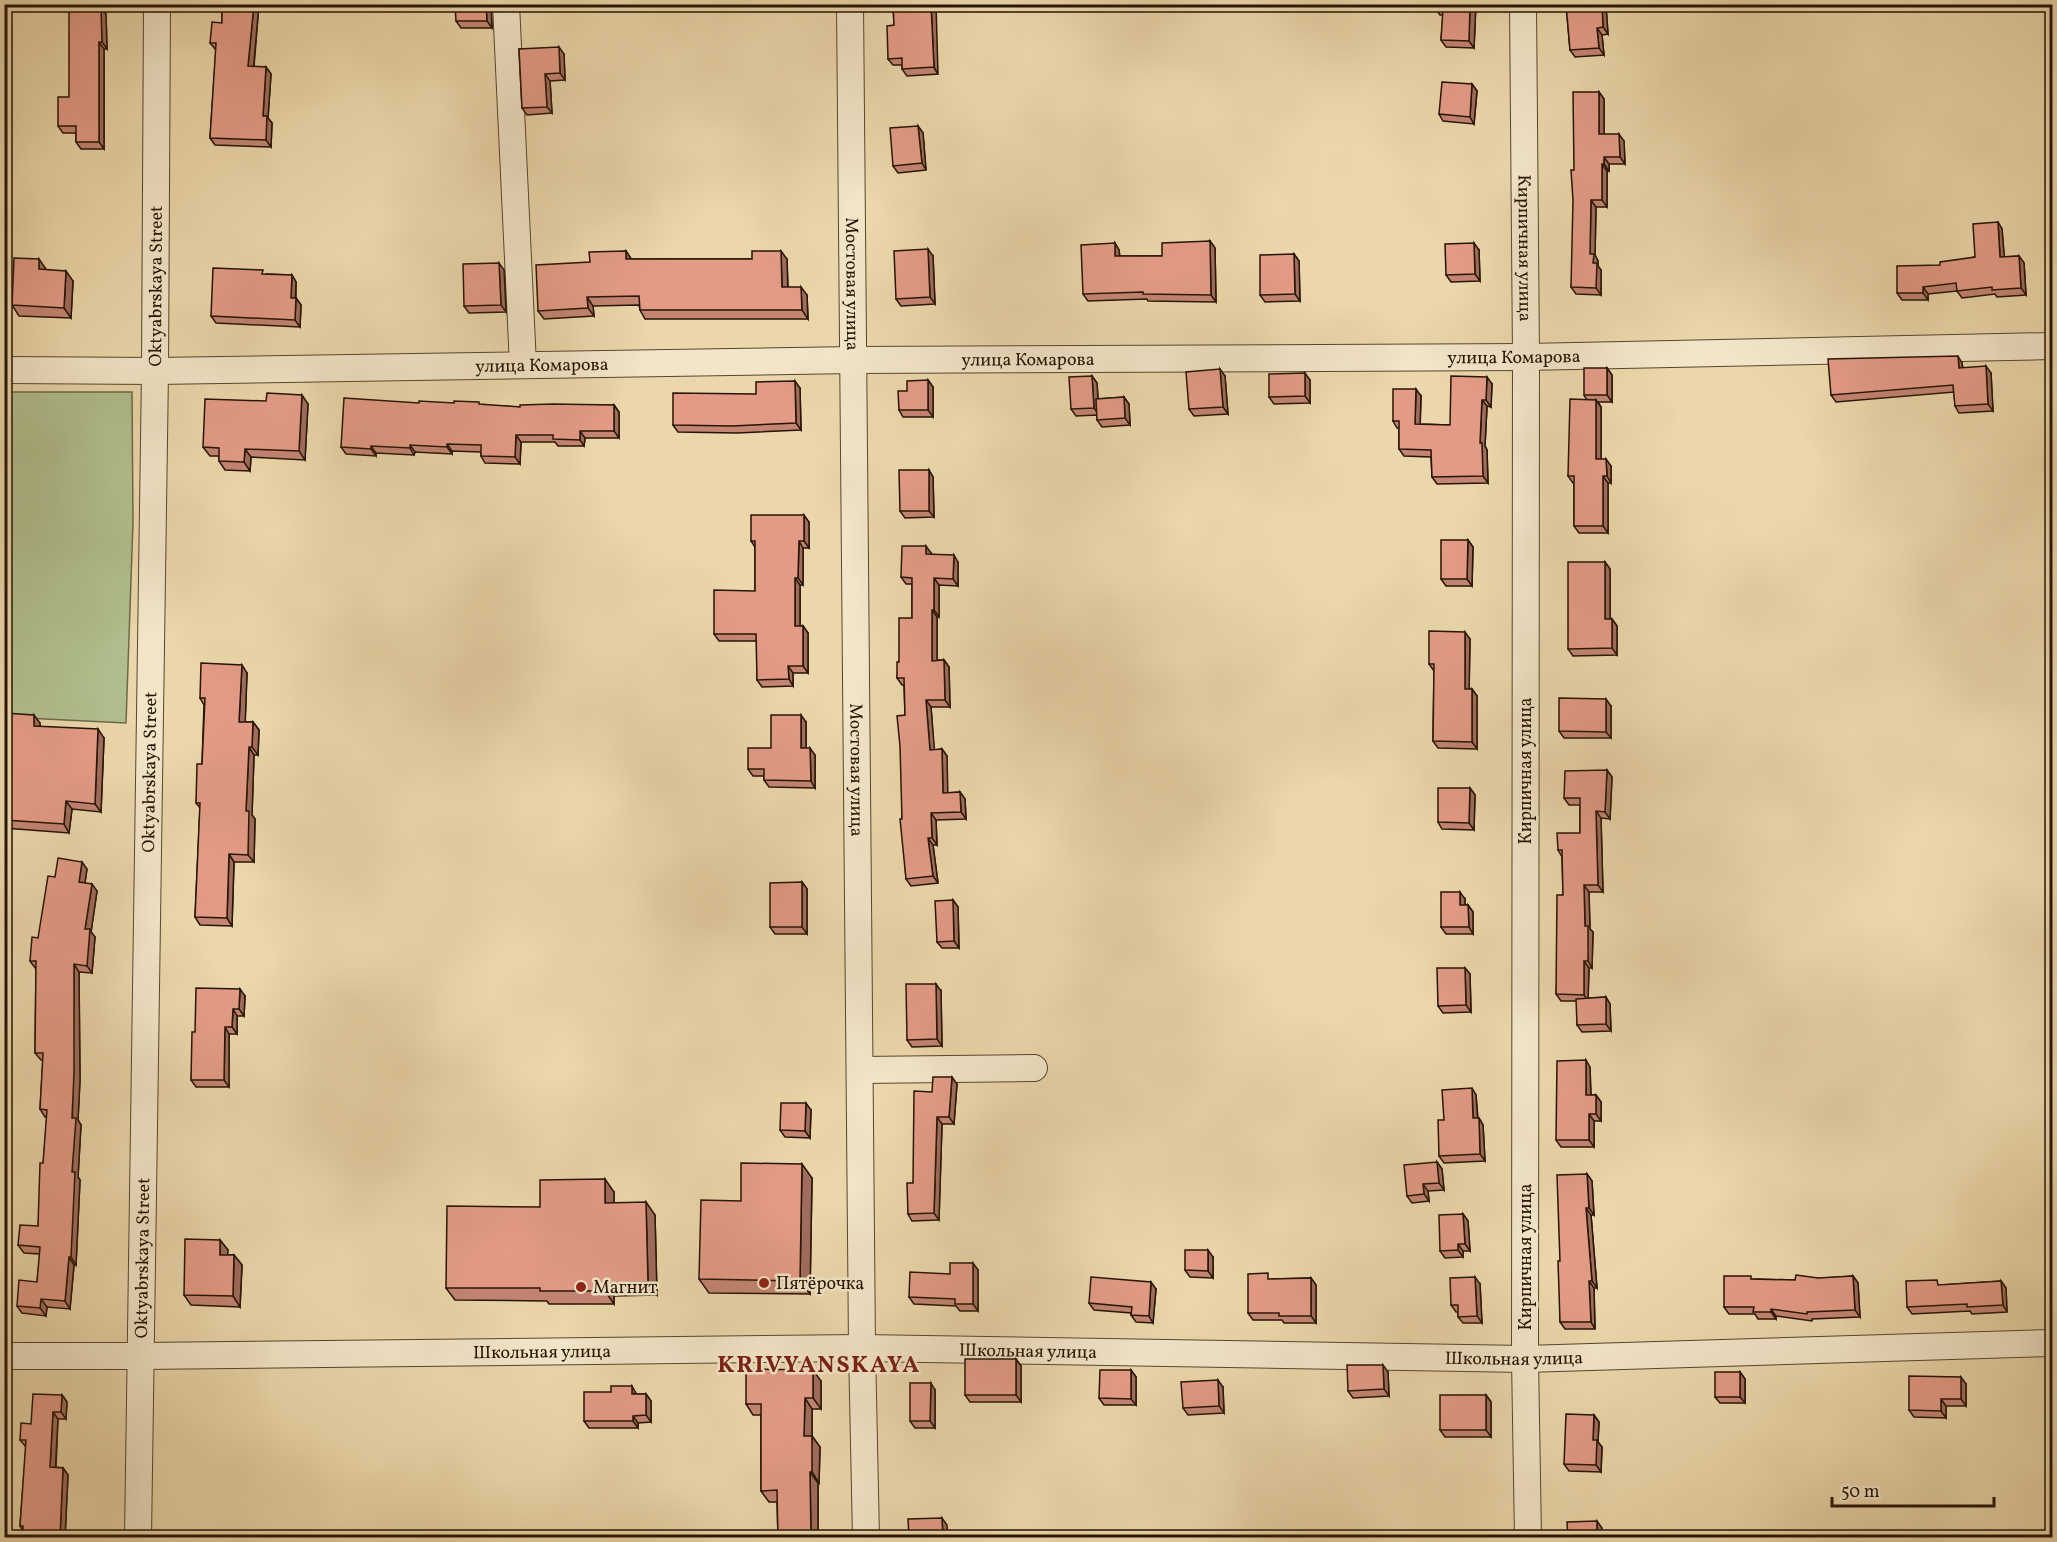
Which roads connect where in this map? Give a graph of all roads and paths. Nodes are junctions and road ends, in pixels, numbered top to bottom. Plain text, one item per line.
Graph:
1 (157, 4) edge
2 (506, 4) edge
3 (850, 4) edge
4 (1523, 4) edge
5 (2052, 346) edge
6 (1526, 357) junction
7 (854, 360) junction
8 (523, 365) junction
9 (4, 370) edge
10 (155, 371) junction
11 (1034, 1068) dead end
12 (860, 1070) junction
13 (2052, 1343) edge
14 (862, 1348) junction
15 (4, 1356) edge
16 (140, 1356) junction
17 (1525, 1359) junction
18 (138, 1538) edge
19 (866, 1538) edge
20 (1528, 1538) edge

1 - 10 street, Oktyabrskaya Street
2 - 8 street
3 - 7 street, Мостовая улица
4 - 6 street, Кирпичная улица
5 - 6 street, улица Комарова
6 - 7 street, улица Комарова
6 - 17 street, Кирпичная улица
7 - 8 street, улица Комарова
7 - 12 street, Мостовая улица
8 - 10 street, улица Комарова
9 - 10 street, улица Комарова
10 - 16 street, Oktyabrskaya Street
11 - 12 street
12 - 14 street, Мостовая улица
13 - 17 street, Школьная улица
14 - 16 street, Школьная улица
14 - 17 street, Школьная улица
14 - 19 street, Мостовая улица
15 - 16 street, Школьная улица
16 - 18 street, Oktyabrskaya Street
17 - 20 street, Кирпичная улица

